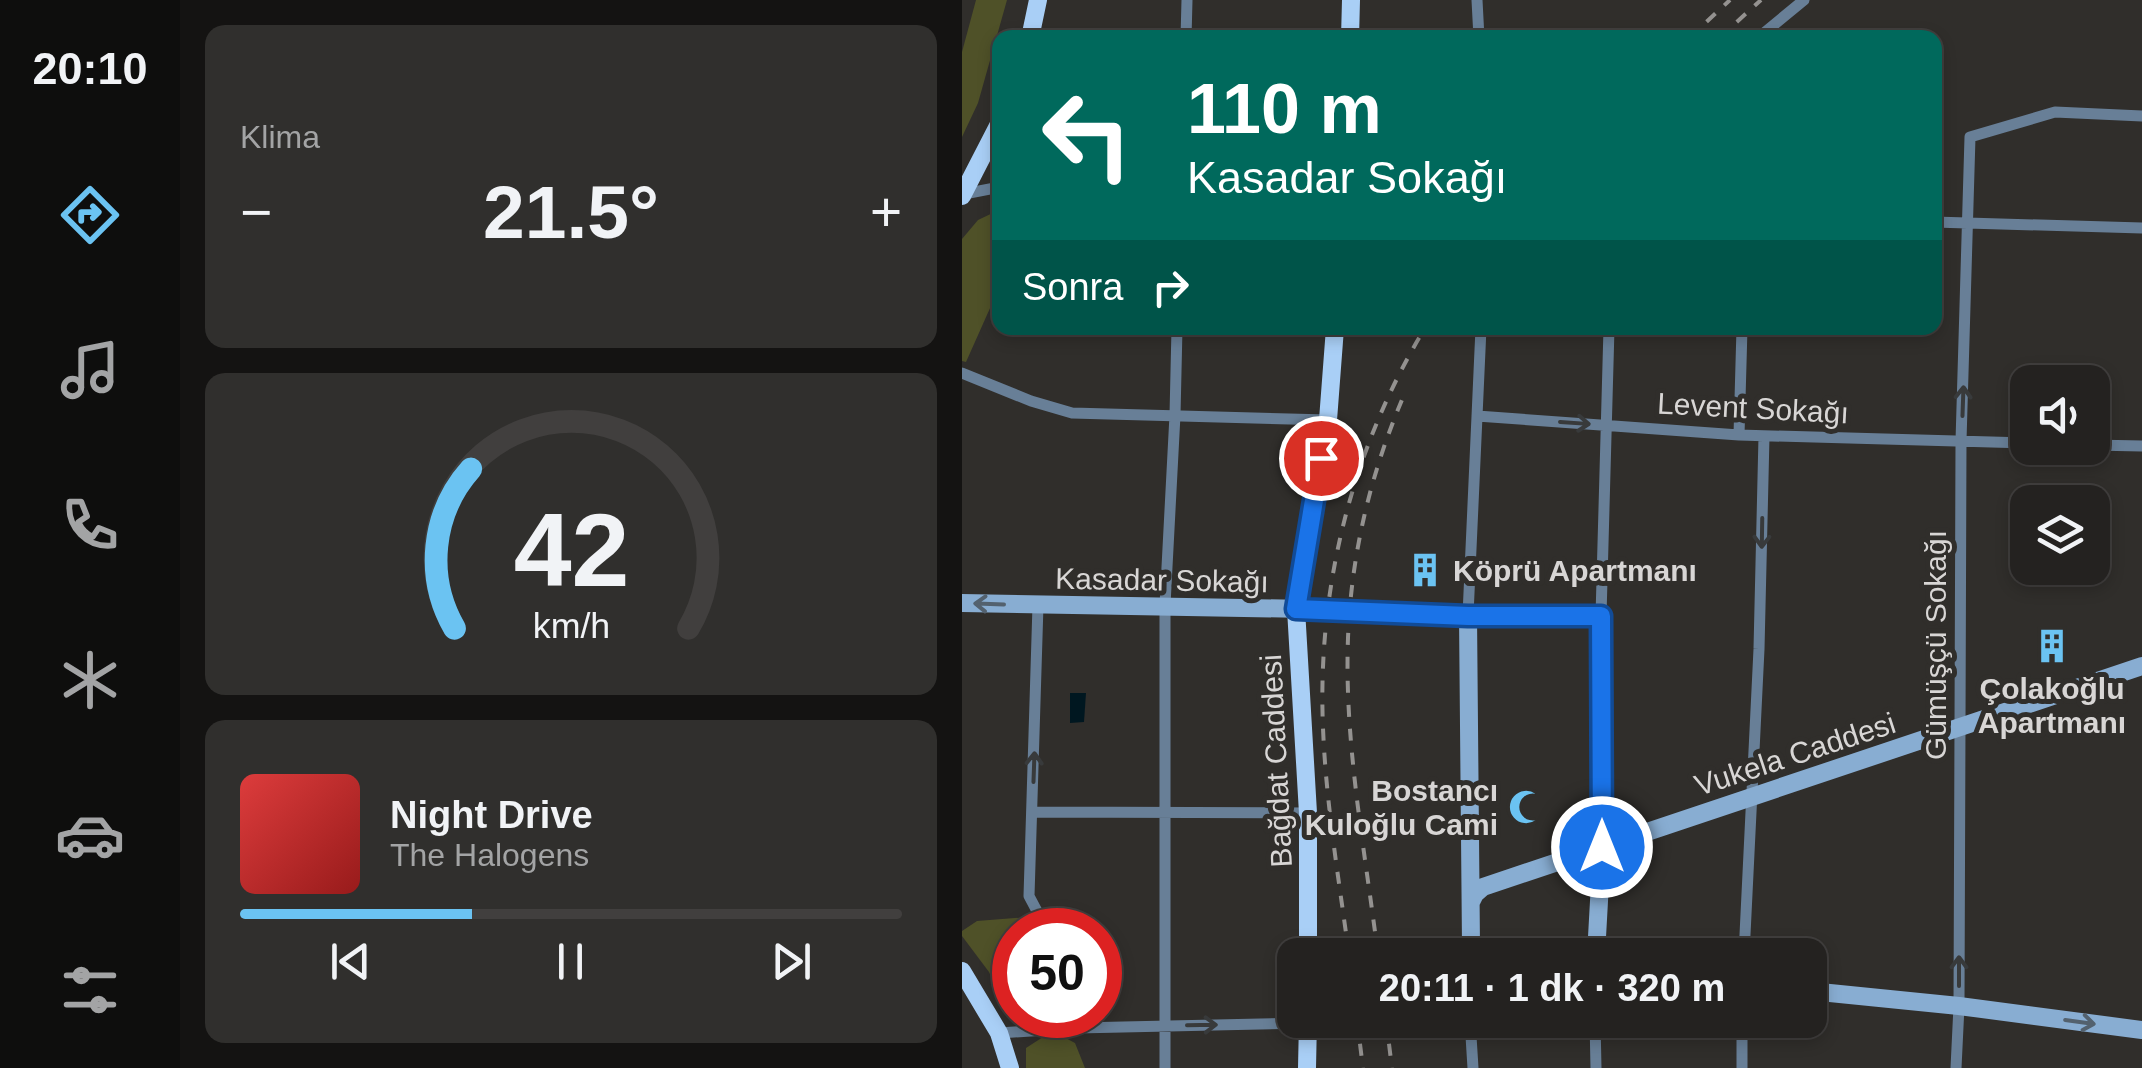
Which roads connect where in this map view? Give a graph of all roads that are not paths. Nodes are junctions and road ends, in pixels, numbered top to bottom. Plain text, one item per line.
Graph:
1 (1038, 0) edge
2 (1187, 0) edge
3 (1351, 0) edge
4 (1477, 0) edge
5 (1804, 0) edge
6 (1032, 30) edge
7 (1186, 30) edge
8 (1350, 30) edge
9 (1479, 30) edge
10 (1768, 30) edge
11 (2142, 116) edge
12 (992, 138) edge
13 (992, 189) edge
14 (963, 195) edge
15 (1942, 222) edge
16 (1968, 223) junction
17 (2142, 228) edge
18 (1177, 335) edge
19 (1334, 335) edge
20 (1481, 335) edge
21 (1609, 335) edge
22 (1742, 335) edge
23 (962, 374) edge
24 (1175, 415) junction
25 (1477, 416) junction
26 (1328, 420) junction
27 (1606, 426) junction
28 (1739, 435) junction
29 (1764, 436) junction
30 (1961, 441) junction
31 (2010, 442) edge
32 (2110, 445) edge
33 (2142, 446) edge
34 (962, 602) edge
35 (1038, 605) junction
36 (1165, 605) junction
37 (1302, 609) junction
38 (1468, 616) junction
39 (1601, 616) junction
40 (2142, 666) edge
41 (1959, 729) junction
42 (1753, 796) junction
43 (1032, 812) junction
44 (1164, 812) junction
45 (1308, 813) junction
46 (1602, 847) junction
47 (1471, 902) junction
48 (1035, 908) edge
49 (1308, 938) edge
50 (1471, 938) edge
51 (1597, 938) edge
52 (1745, 938) edge
53 (962, 971) edge
54 (1827, 993) edge
55 (1959, 1006) junction
56 (992, 1020) edge
57 (1277, 1023) edge
58 (1122, 1024) edge
59 (1166, 1026) junction
60 (2142, 1030) edge
61 (1001, 1038) edge
62 (1308, 1038) edge
63 (1471, 1038) edge
64 (1595, 1038) edge
65 (1742, 1038) edge
66 (1010, 1068) edge
67 (1164, 1068) edge
68 (1307, 1068) edge
69 (1472, 1068) edge
70 (1596, 1068) edge
71 (1742, 1068) edge
72 (1956, 1068) edge

1 - 6 main road
2 - 7 street
3 - 8 main road
4 - 9 street
5 - 10 street
11 - 16 street, Gümüşçü Sokağı
12 - 14 main road
13 - 14 street
15 - 16 street
16 - 17 street
30 -> 16 street, Gümüşçü Sokağı
18 - 24 street
19 - 26 main road, Bağdat Caddesi
20 - 25 street
21 - 27 street
22 - 28 street
23 - 24 street
24 - 26 street
24 - 36 street
25 -> 27 street, Levent Sokağı
25 - 38 street
26 - 37 main road, Bağdat Caddesi
27 - 28 street, Levent Sokağı
27 - 39 street
28 - 29 street, Levent Sokağı
29 - 30 street, Levent Sokağı
29 -> 42 street
30 - 31 street, Levent Sokağı
30 - 41 street, Gümüşçü Sokağı
32 - 33 street
35 -> 34 main road, Kasadar Sokağı
35 - 36 main road, Kasadar Sokağı
43 -> 35 street
36 - 37 main road, Kasadar Sokağı
36 - 44 street
37 - 38 main road, Kasadar Sokağı, bridge
37 - 45 main road, Bağdat Caddesi
38 - 39 main road, Kasadar Sokağı
38 - 47 main road
39 - 46 main road
40 - 41 main road, Vukela Caddesi
41 - 42 main road, Vukela Caddesi
55 -> 41 street, Gümüşçü Sokağı
42 - 46 main road, Vukela Caddesi
42 - 52 street
43 - 44 street
43 - 48 street
44 - 45 street
44 - 59 street
45 - 49 main road, Bağdat Caddesi
46 - 47 main road, Vukela Caddesi
46 - 51 main road
47 - 50 main road
53 - 56 main road
54 - 55 main road
55 -> 60 main road
55 - 72 street, Gümüşçü Sokağı
59 -> 57 street
58 - 59 street
59 - 67 street
61 - 66 main road
62 - 68 main road
63 - 69 street
64 - 70 street
65 - 71 street

